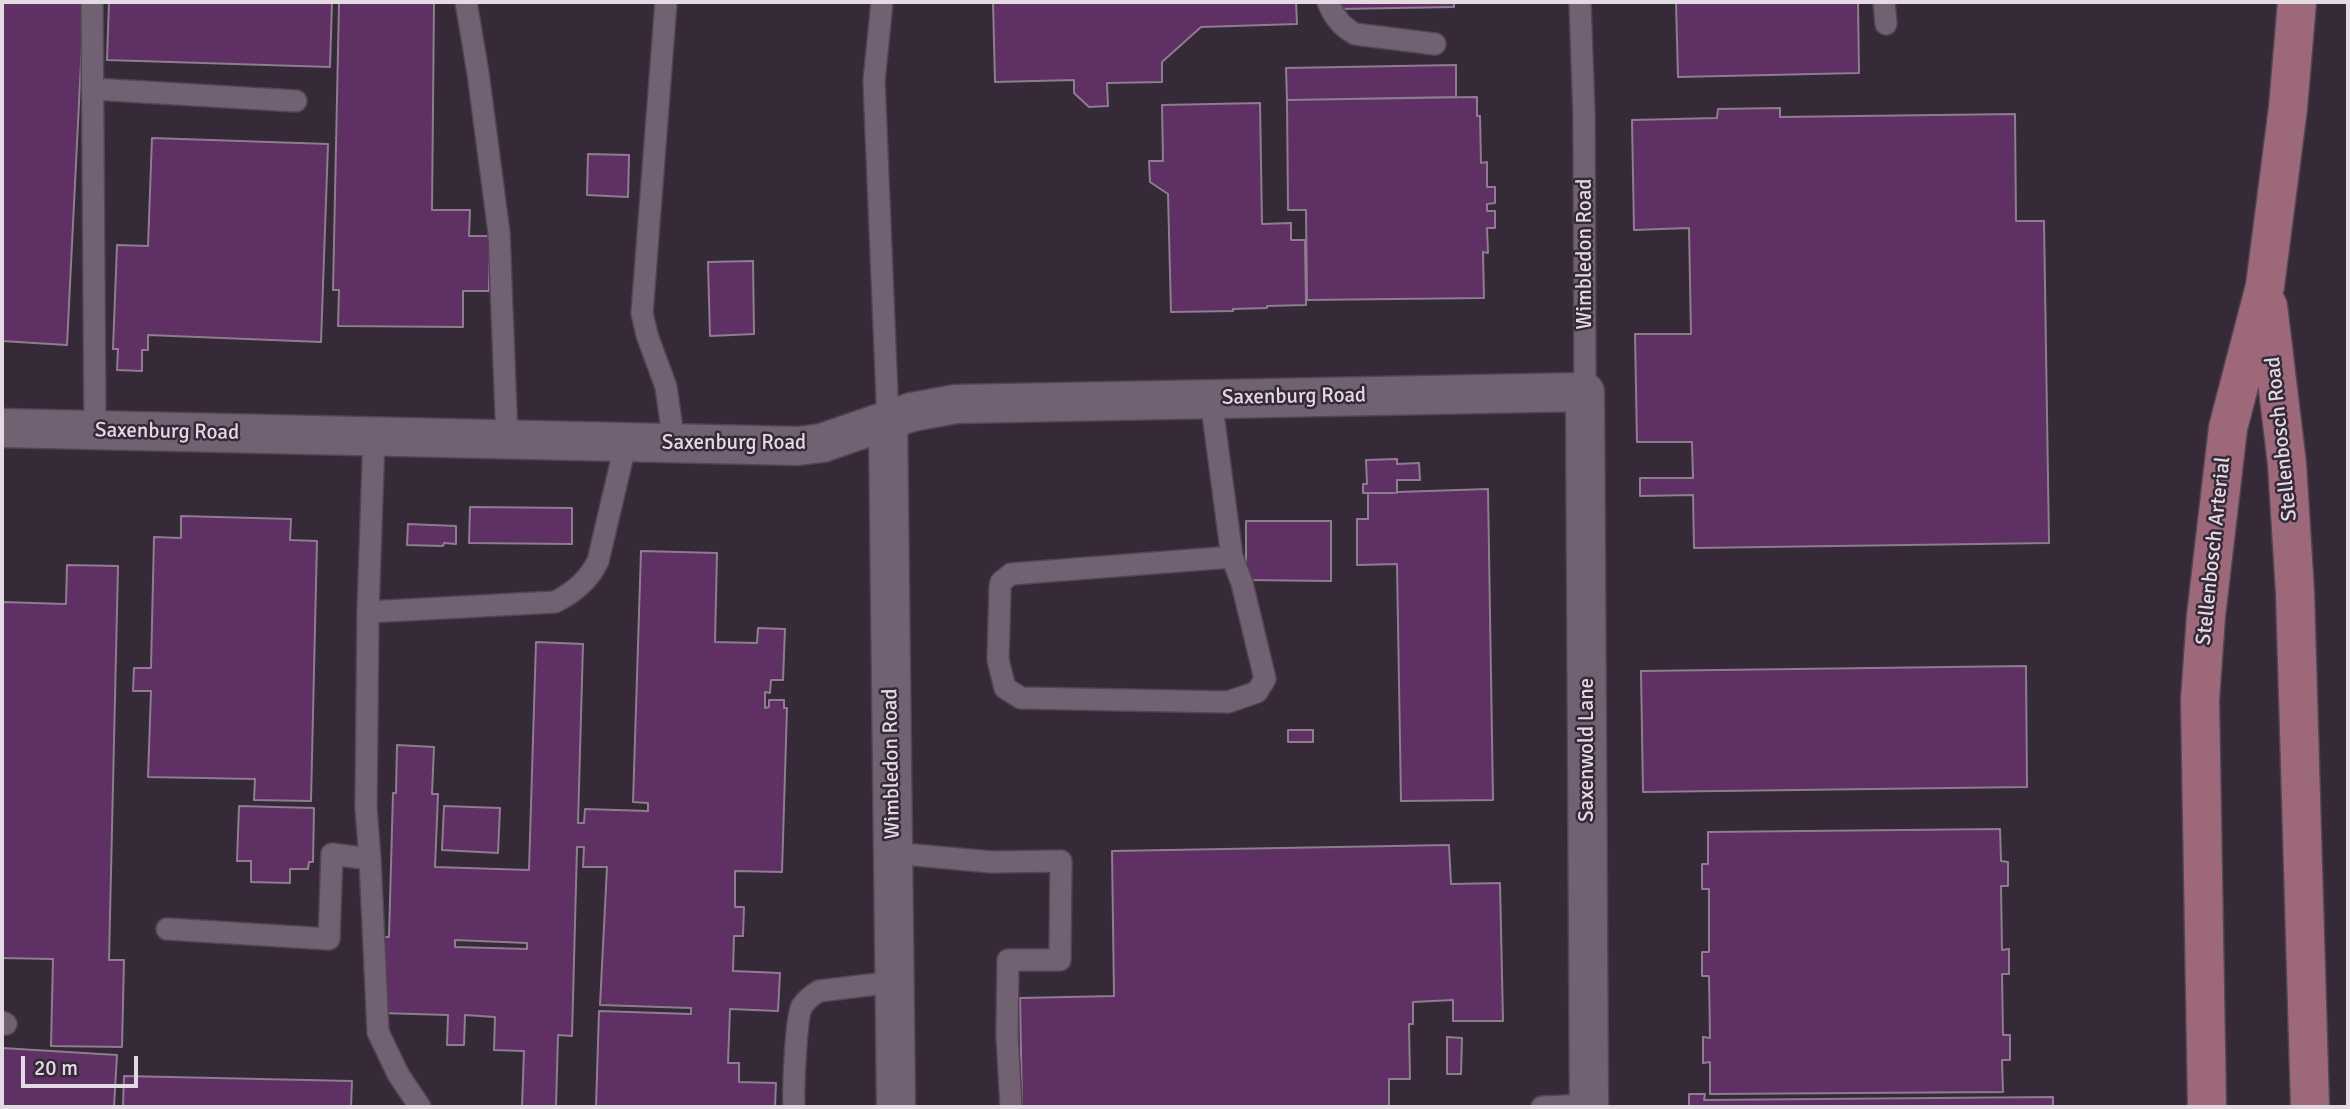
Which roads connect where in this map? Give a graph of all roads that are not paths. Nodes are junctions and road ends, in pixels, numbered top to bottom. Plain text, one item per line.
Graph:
1 (92, 2) edge
2 (466, 2) edge
3 (666, 2) edge
4 (881, 2) edge
5 (1328, 2) edge
6 (1580, 2) edge
7 (1884, 2) edge
8 (2297, 2) edge
9 (1886, 24) dead end
10 (1435, 44) dead end
11 (93, 89) junction
12 (296, 102) dead end
13 (2265, 286) junction
14 (1586, 392) junction
15 (1211, 399) junction
16 (888, 421) junction
17 (2, 428) edge
18 (95, 430) junction
19 (374, 436) junction
20 (507, 439) junction
21 (626, 442) junction
22 (674, 443) junction
23 (1232, 557) junction
24 (368, 612) junction
25 (893, 853) junction
26 (370, 859) junction
27 (167, 929) dead end
28 (894, 982) junction
29 (1589, 1106) edge
30 (420, 1107) edge
31 (794, 1107) edge
32 (896, 1107) edge
33 (1011, 1107) edge
34 (1542, 1107) edge
35 (2207, 1107) edge
36 (2310, 1107) edge

1 - 11 lane
2 - 20 lane
3 - 22 lane
4 - 16 lane
5 - 10 lane
6 - 14 lane, Wimbledon Road
7 - 9 lane
8 - 13 main road, Stellenbosch Arterial
11 - 12 lane
11 - 18 lane
13 - 35 main road, Stellenbosch Arterial
13 - 36 main road, Stellenbosch Road
14 - 15 street, Saxenburg Road
14 - 29 street, Saxenwold Lane
15 - 16 street, Saxenburg Road
15 - 23 lane
16 - 22 street, Saxenburg Road
16 - 25 street, Wimbledon Road
17 - 18 street, Saxenburg Road
18 - 19 street, Saxenburg Road
19 - 20 street, Saxenburg Road
19 - 24 lane
20 - 21 street, Saxenburg Road
21 - 22 street, Saxenburg Road
21 - 24 lane
23 - 23 lane
24 - 26 lane
25 - 28 street, Wimbledon Road
25 - 33 lane
26 - 27 lane
26 - 30 lane
28 - 31 lane
28 - 32 street, Wimbledon Road
29 - 34 lane

